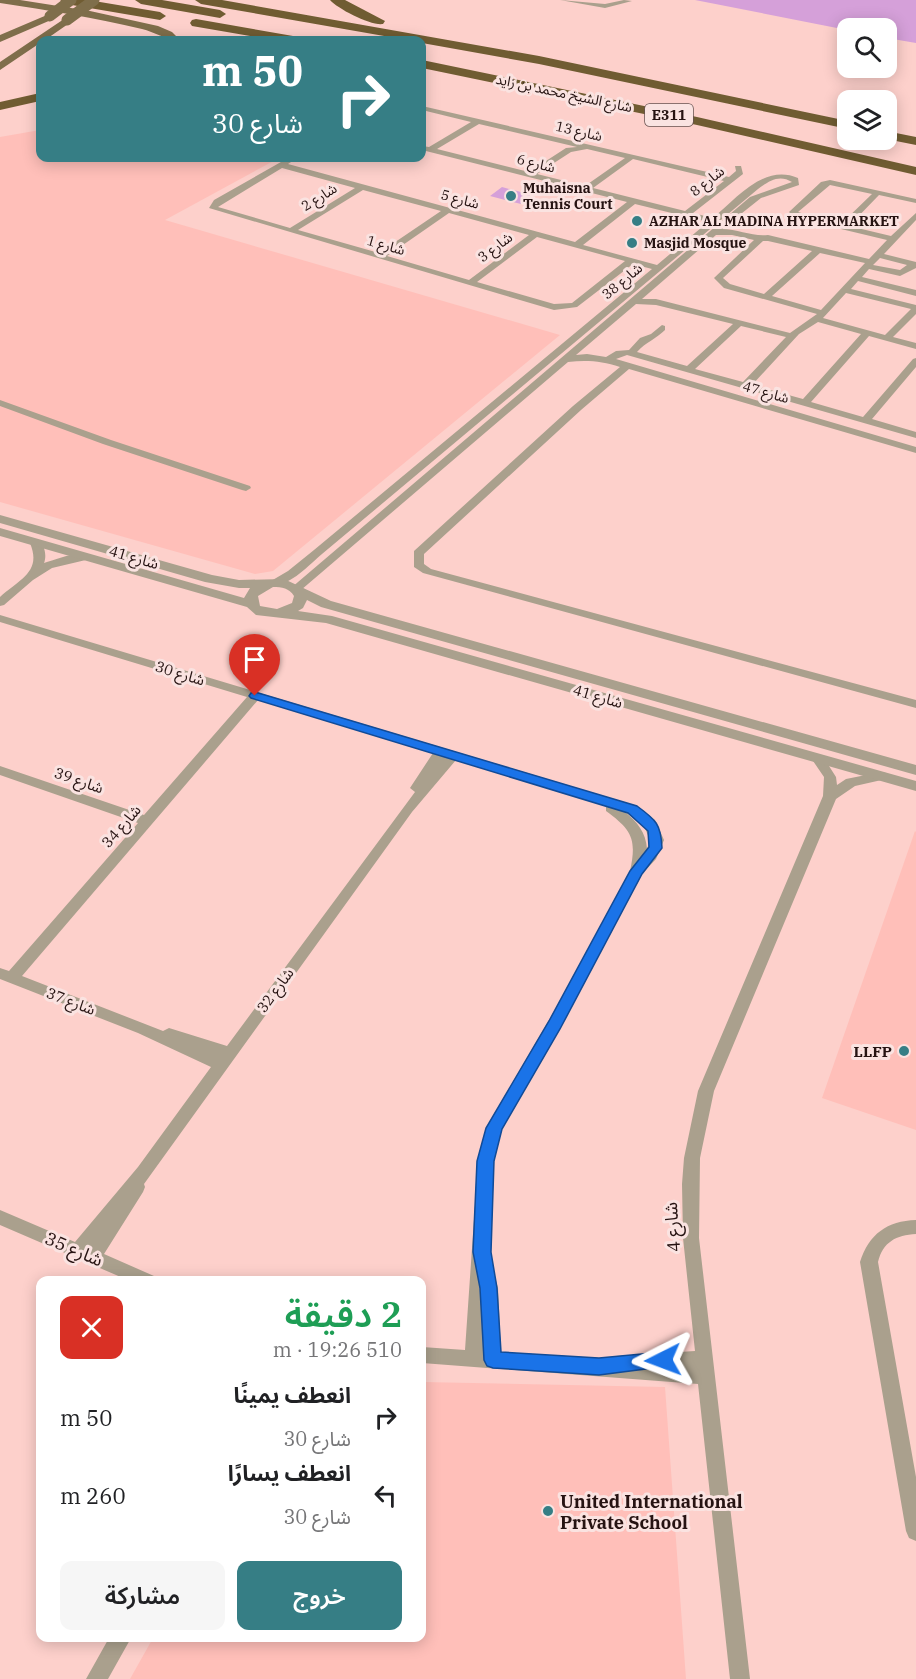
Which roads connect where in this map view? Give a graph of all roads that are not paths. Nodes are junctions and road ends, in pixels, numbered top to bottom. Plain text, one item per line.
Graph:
1 (66, 0) edge
2 (71, 0) edge
3 (94, 0) edge
4 (141, 0) edge
5 (201, 0) edge
6 (336, 0) edge
7 (563, 0) edge
8 (630, 1) edge
9 (0, 2) edge
10 (90, 14) junction
11 (49, 17) junction
12 (55, 29) junction
13 (45, 36) edge
14 (48, 36) edge
15 (170, 36) edge
16 (215, 36) edge
17 (270, 36) edge
18 (348, 36) edge
19 (404, 36) edge
20 (0, 39) edge
21 (426, 40) edge
22 (36, 42) edge
23 (426, 51) edge
24 (0, 53) edge
25 (539, 60) junction
26 (426, 65) edge
27 (0, 67) edge
28 (426, 79) edge
29 (36, 99) edge
30 (0, 105) edge
31 (426, 109) edge
32 (478, 121) junction
33 (837, 123) edge
34 (837, 135) edge
35 (897, 138) edge
36 (916, 140) edge
37 (564, 142) junction
38 (897, 144) edge
39 (590, 148) junction
40 (426, 149) edge
41 (564, 153) junction
42 (916, 153) edge
43 (631, 157) junction
44 (286, 162) edge
45 (281, 165) junction
46 (738, 168) dead end
47 (916, 171) edge
48 (530, 175) junction
49 (916, 178) edge
50 (730, 180) junction
51 (362, 187) junction
52 (587, 189) junction
53 (878, 192) junction
54 (633, 201) junction
55 (916, 201) edge
56 (448, 210) junction
57 (687, 214) junction
58 (916, 215) edge
59 (717, 226) junction
60 (843, 227) junction
61 (290, 231) junction
62 (536, 234) junction
63 (760, 239) junction
64 (893, 239) junction
65 (577, 245) junction
66 (819, 249) junction
67 (379, 257) junction
68 (632, 260) junction
69 (872, 261) junction
70 (914, 264) edge
71 (660, 267) junction
72 (856, 278) junction
73 (470, 283) junction
74 (844, 290) junction
75 (644, 293) junction
76 (916, 293) edge
77 (766, 297) junction
78 (634, 301) junction
79 (656, 302) junction
80 (916, 309) edge
81 (820, 316) junction
82 (739, 323) junction
83 (662, 328) dead end
84 (868, 333) junction
85 (792, 336) junction
86 (887, 338) junction
87 (585, 343) junction
88 (916, 345) edge
89 (631, 353) junction
90 (566, 359) junction
91 (608, 360) junction
92 (627, 366) junction
93 (914, 367) edge
94 (688, 370) junction
95 (745, 386) junction
96 (0, 403) edge
97 (805, 403) junction
98 (865, 421) junction
99 (916, 435) edge
100 (916, 450) edge
101 (246, 488) dead end
102 (0, 519) edge
103 (0, 532) edge
104 (36, 543) junction
105 (86, 557) junction
106 (37, 570) junction
107 (273, 583) junction
108 (298, 590) junction
109 (0, 603) edge
110 (251, 604) junction
111 (280, 613) junction
112 (0, 618) edge
113 (255, 696) junction
114 (916, 704) edge
115 (446, 754) junction
116 (817, 758) junction
117 (0, 770) edge
118 (916, 770) edge
119 (880, 776) junction
120 (916, 786) edge
121 (830, 796) junction
122 (147, 820) junction
123 (6, 975) edge
124 (226, 1059) junction
125 (0, 1217) edge
126 (916, 1227) edge
127 (482, 1252) junction
128 (85, 1254) junction
129 (136, 1276) edge
130 (426, 1355) edge
131 (474, 1358) junction
132 (493, 1360) junction
133 (707, 1367) junction
134 (916, 1531) edge
135 (119, 1642) edge
136 (96, 1679) edge
137 (740, 1679) edge

1 - 17 highway
2 - 11 main road, bridge
3 - 12 main road, bridge
4 - 18 highway
5 - 19 highway
6 - 25 highway
7 - 8 street
9 - 10 main road
10 - 15 main road
10 - 16 highway
11 - 20 main road
11 - 24 main road
12 - 13 main road
12 - 14 main road
21 - 25 highway
22 - 27 main road
23 - 34 highway, شارع الشيخ محمد بن زايد / E311
25 - 33 highway
26 - 47 highway, شارع الشيخ محمد بن زايد / E311
28 - 49 highway
29 - 30 highway
31 - 32 street, شارع 13
32 - 37 street, شارع 13
32 - 40 street
35 - 36 highway
37 - 39 street, شارع 13
37 - 41 street
38 - 42 highway
39 - 41 street
39 - 43 street, شارع 13
40 - 48 street, شارع 6
41 - 48 street
43 - 50 street, شارع 13
43 - 52 street
44 - 45 street, شارع 1
45 - 51 street, شارع 5
45 - 61 street, شارع 1
46 - 50 street, شارع 8
48 - 52 street, شارع 6
50 - 57 street, شارع 8
51 - 56 street, شارع 5
51 - 61 street, شارع 2
52 - 54 street, شارع 6
53 - 55 street
53 - 60 street
53 - 60 street
54 - 57 street, شارع 6
54 - 65 street
56 - 62 street, شارع 5
56 - 67 street
57 - 59 street, شارع 6
58 - 64 street
59 - 59 street, شارع 38
59 - 63 street, شارع 6
59 - 71 street, شارع 38
59 - 75 street, شارع 38
60 - 64 street
61 - 67 street, شارع 1
62 - 65 street, شارع 5
62 - 73 street, شارع 3
63 - 66 street, شارع 6
63 - 77 street
64 - 69 street
65 - 68 street, شارع 5
66 - 69 street, شارع 6
66 - 77 street
67 - 73 street, شارع 1
68 - 71 street, شارع 5
68 - 73 street, شارع 1
69 - 70 street
69 - 70 street
69 - 72 street
71 - 107 street, شارع 38
72 - 74 street
72 - 76 street
74 - 80 street
74 - 81 street
75 - 78 street, شارع 38
75 - 79 street
77 - 81 street
78 - 79 street
78 - 87 street, شارع 38
79 - 82 street
80 - 86 street
81 - 84 street
81 - 85 street
82 - 85 street
82 - 94 street
83 - 89 street
84 - 86 street
84 - 97 street
85 - 95 street
86 - 88 street
87 - 90 street, شارع 38
87 - 91 street, شارع 47
89 - 91 street
89 - 94 street
90 - 91 street, شارع 47
90 - 108 street, شارع 38
91 - 92 street, شارع 47
92 - 100 street, شارع 47
92 - 114 street
93 - 98 street
94 - 95 street
95 - 97 street
96 - 101 street
97 - 98 street
98 - 99 street
102 - 107 street, شارع 41
103 - 104 street, شارع 41
104 - 105 street, شارع 41
104 - 106 street
105 - 106 street
105 - 110 street, شارع 41
106 - 109 street
107 - 108 street
107 - 110 street
108 - 111 street
108 - 118 street, شارع 41
110 - 111 street
111 - 116 street, شارع 41
112 - 113 street, شارع 30
113 - 115 street, شارع 30
113 - 122 street, شارع 34
115 - 124 street, شارع 32
115 - 127 street, شارع 30
116 - 119 street, شارع 41
116 - 121 street
117 - 122 street, شارع 39
119 - 120 street, شارع 41
119 - 121 street
121 - 133 street, شارع 4
122 - 123 street, شارع 34
123 - 124 street, شارع 37
124 - 128 street, شارع 32
125 - 128 street, شارع 35
126 - 134 street
127 - 131 street, شارع 30
127 - 132 street, شارع 30
128 - 129 street, شارع 35
130 - 131 street
131 - 132 street
132 - 133 street
133 - 137 street, شارع 4
135 - 136 street

